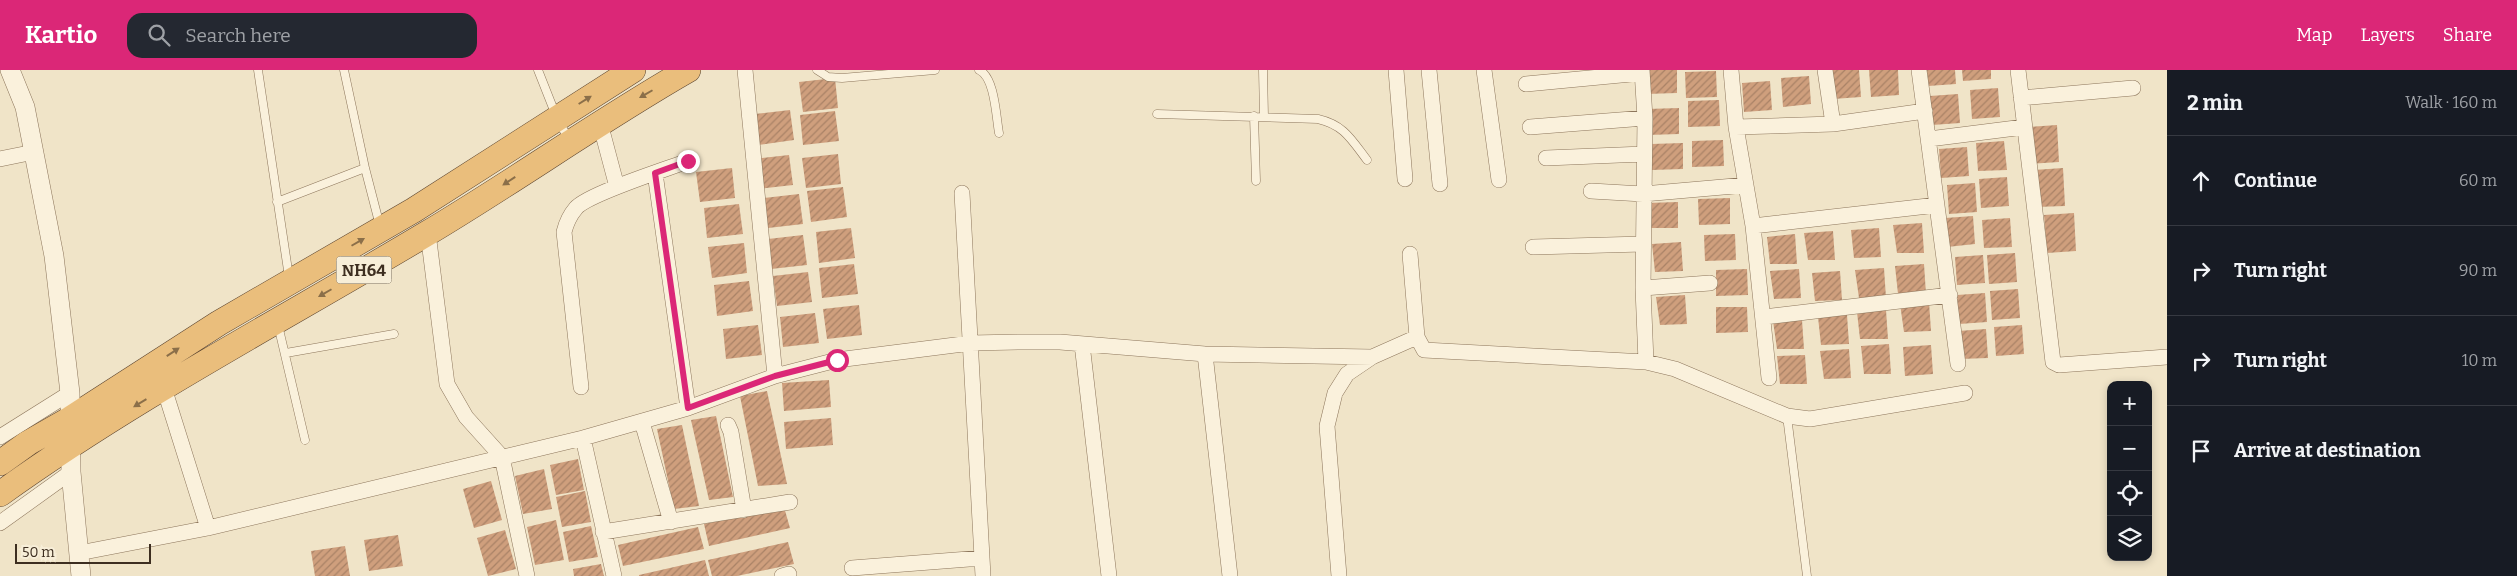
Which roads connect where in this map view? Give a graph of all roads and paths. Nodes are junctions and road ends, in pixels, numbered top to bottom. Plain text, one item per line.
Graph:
1 (10, 70) edge
2 (258, 70) edge
3 (344, 70) edge
4 (538, 70) edge
5 (633, 70) edge
6 (688, 70) edge
7 (745, 70) edge
8 (817, 70) edge
9 (935, 70) edge
10 (979, 70) edge
11 (1263, 70) edge
12 (1396, 70) edge
13 (1429, 70) edge
14 (1484, 70) edge
15 (1730, 70) edge
16 (1825, 70) edge
17 (1919, 70) edge
18 (2018, 70) edge
19 (1642, 72) edge
20 (1526, 84) dead end
21 (2133, 88) dead end
22 (2021, 98) junction
23 (1925, 111) junction
24 (1157, 114) dead end
25 (1254, 116) junction
26 (1264, 116) junction
27 (557, 118) junction
28 (1645, 118) junction
29 (600, 123) junction
30 (1833, 124) junction
31 (1530, 127) dead end
32 (1736, 127) junction
33 (2024, 127) junction
34 (999, 132) dead end
35 (1929, 139) junction
36 (570, 142) junction
37 (34, 152) junction
38 (1644, 154) junction
39 (1546, 158) dead end
40 (0, 160) edge
41 (1367, 160) dead end
42 (688, 161) dead end
43 (364, 168) junction
44 (655, 173) junction
45 (1406, 179) dead end
46 (1499, 180) dead end
47 (1256, 181) dead end
48 (1440, 184) dead end
49 (1746, 185) junction
50 (617, 187) junction
51 (1592, 191) dead end
52 (962, 193) dead end
53 (1643, 194) junction
54 (277, 202) junction
55 (1937, 205) junction
56 (1753, 226) junction
57 (381, 229) junction
58 (428, 233) junction
59 (1643, 244) junction
60 (1533, 247) dead end
61 (1410, 254) dead end
62 (290, 282) junction
63 (1710, 283) dead end
64 (1643, 288) junction
65 (1950, 295) junction
66 (1764, 317) junction
67 (277, 321) junction
68 (394, 334) dead end
69 (1417, 337) junction
70 (971, 343) junction
71 (1082, 344) junction
72 (286, 353) junction
73 (1206, 354) junction
74 (1372, 357) junction
75 (2167, 357) edge
76 (1646, 362) junction
77 (1958, 364) dead end
78 (775, 376) junction
79 (1769, 378) dead end
80 (581, 387) dead end
81 (164, 388) junction
82 (1965, 392) dead end
83 (70, 393) junction
84 (688, 408) junction
85 (1787, 416) junction
86 (70, 419) junction
87 (642, 422) junction
88 (728, 425) dead end
89 (0, 437) edge
90 (583, 438) junction
91 (305, 440) dead end
92 (71, 445) junction
93 (502, 457) junction
94 (0, 463) edge
95 (71, 472) junction
96 (0, 494) edge
97 (790, 502) dead end
98 (744, 510) junction
99 (671, 522) junction
100 (0, 524) edge
101 (208, 528) junction
102 (604, 532) junction
103 (79, 553) junction
104 (982, 558) junction
105 (852, 568) dead end
106 (81, 576) edge
107 (527, 576) edge
108 (614, 576) edge
109 (984, 576) edge
110 (1109, 576) edge
111 (1230, 576) edge
112 (1339, 576) edge
113 (1807, 576) edge

1 - 37 street
2 - 54 lane
3 - 43 lane
4 - 27 lane
27 -> 5 highway, NH64
6 -> 29 highway, NH64
7 - 78 street
8 - 9 lane
10 - 34 lane
11 - 26 lane
12 - 45 street
13 - 48 street
14 - 46 street
15 - 32 street
16 - 30 street
17 - 23 street
18 - 22 street
19 - 20 street
19 - 28 street
21 - 22 street
22 - 33 street
23 - 30 street
23 - 35 street
24 - 25 lane
25 - 26 lane
25 - 47 lane
26 - 41 lane
27 - 36 lane
27 - 57 highway, NH64
28 - 31 street
28 - 38 street
29 - 36 highway, NH64
29 - 50 street
30 - 32 street
32 - 49 street
33 - 35 street
33 - 75 street
35 - 55 street
36 -> 58 highway, NH64
37 - 40 street
37 - 83 street
38 - 39 street
38 - 53 street
42 - 44 street
43 - 54 lane
43 - 57 lane
44 - 50 street
44 - 84 street
49 - 53 street
49 - 56 street
50 - 80 street
51 - 53 street
52 - 70 street
53 - 59 street
54 - 62 lane
55 - 56 street
55 - 65 street
56 - 66 street
62 -> 57 highway, NH64
58 -> 67 highway, NH64
58 - 93 street
59 - 60 street
59 - 64 street
61 - 69 street
86 -> 62 highway, NH64
63 - 64 street
64 - 76 street
65 - 66 street
65 - 77 street
66 - 79 street
67 - 72 lane
67 - 81 highway, NH64
68 - 72 lane
69 - 74 street
69 - 76 street
70 - 71 street
70 - 78 street
70 - 104 street
71 - 73 street
71 - 110 street
72 - 91 lane
73 - 74 street
73 - 111 street
74 - 112 street
76 - 85 street
78 - 84 street
81 -> 92 highway, NH64
81 - 101 street
82 - 85 street
83 - 86 street
83 - 89 street
84 - 87 street
85 - 113 lane
86 - 92 street
86 - 94 highway, NH64
87 - 90 street
87 - 99 street
88 - 98 street
90 - 93 street
90 - 102 street
92 - 95 street
92 - 96 highway, NH64
93 - 101 street
93 - 107 street
95 - 100 street
95 - 103 street
97 - 98 street
98 - 99 street
99 - 102 street
101 - 103 street
102 - 108 street
103 - 106 street
104 - 105 street
104 - 109 street

